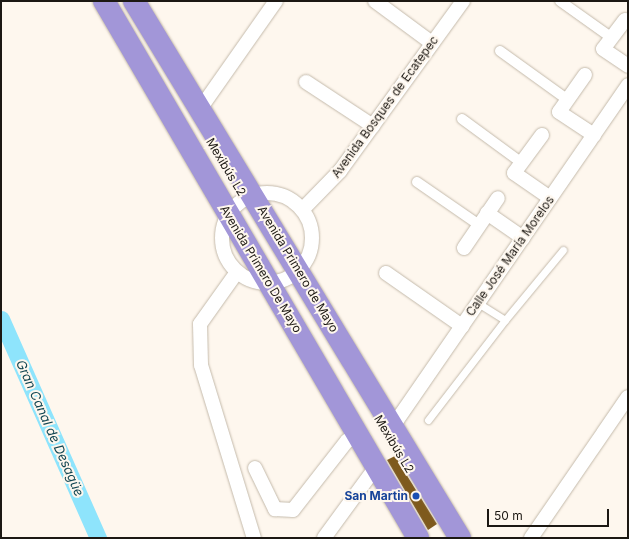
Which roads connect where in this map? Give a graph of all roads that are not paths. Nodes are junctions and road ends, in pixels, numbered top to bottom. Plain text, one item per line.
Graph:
1 (104, 1) edge
2 (126, 1) edge
3 (134, 1) edge
4 (276, 1) edge
5 (375, 1) edge
6 (463, 1) edge
7 (560, 1) edge
8 (625, 20) dead end
9 (612, 38) junction
10 (432, 43) junction
11 (500, 51) dead end
12 (628, 66) edge
13 (585, 76) dead end
14 (306, 82) dead end
15 (628, 86) edge
16 (568, 100) junction
17 (189, 110) junction
18 (462, 119) dead end
19 (373, 126) junction
20 (542, 135) dead end
21 (594, 135) junction
22 (522, 163) junction
23 (417, 182) dead end
24 (498, 198) dead end
25 (550, 198) junction
26 (240, 203) junction
27 (303, 210) junction
28 (488, 213) junction
29 (479, 226) junction
30 (523, 238) junction
31 (464, 248) dead end
32 (562, 250) dead end
33 (263, 254) dead end
34 (237, 272) junction
35 (386, 273) dead end
36 (283, 279) junction
37 (478, 303) junction
38 (506, 320) junction
39 (462, 326) junction
40 (628, 397) edge
41 (428, 420) dead end
42 (393, 426) junction
43 (357, 435) junction
44 (379, 462) junction
45 (255, 468) dead end
46 (254, 538) edge
47 (324, 538) edge
48 (418, 538) edge
49 (429, 538) edge
50 (451, 538) edge
51 (460, 538) edge
52 (531, 538) edge

1 - 26 highway, Avenida Primero De Mayo
2 - 26 lane, Mexibús L2
3 - 17 highway, Avenida Primero de Mayo
4 - 17 street
5 - 10 street
6 - 10 street, Avenida Bosques de Ecatepec
7 - 9 street
8 - 9 street
9 - 12 street
10 - 19 street, Avenida Bosques de Ecatepec
11 - 16 street
13 - 16 street
14 - 19 street
15 - 21 street, Calle José María Morelos
16 - 21 street
17 - 26 highway, Avenida Primero de Mayo
18 - 22 street
19 - 27 street, Avenida Bosques de Ecatepec
20 - 22 street
21 - 25 street, Calle José María Morelos
22 - 25 street
23 - 29 street
24 - 28 street
25 - 30 street, Calle José María Morelos
26 - 27 street
26 - 33 lane, Mexibús L2
26 - 34 street
26 - 36 highway, Avenida Primero De Mayo
26 - 36 highway, Avenida Primero de Mayo
27 - 36 street
28 - 29 street
28 - 30 street
29 - 31 street
30 - 37 street, Calle José María Morelos
32 - 38 lane
34 - 36 street
34 - 46 street, Avenida Primero De Mayo
35 - 39 street
36 - 42 highway, Avenida Primero de Mayo
36 - 43 highway, Avenida Primero De Mayo
36 - 50 lane, Mexibús L2
37 - 38 lane
37 - 39 street, Calle José María Morelos
38 - 41 lane
39 - 42 street, Calle José María Morelos
40 - 52 street
42 - 51 highway, Avenida Primero de Mayo
43 - 44 highway, Avenida Primero De Mayo
43 - 45 street
44 - 47 street
44 - 48 highway, Avenida Primero De Mayo
44 - 49 lane, Mexibús L2

